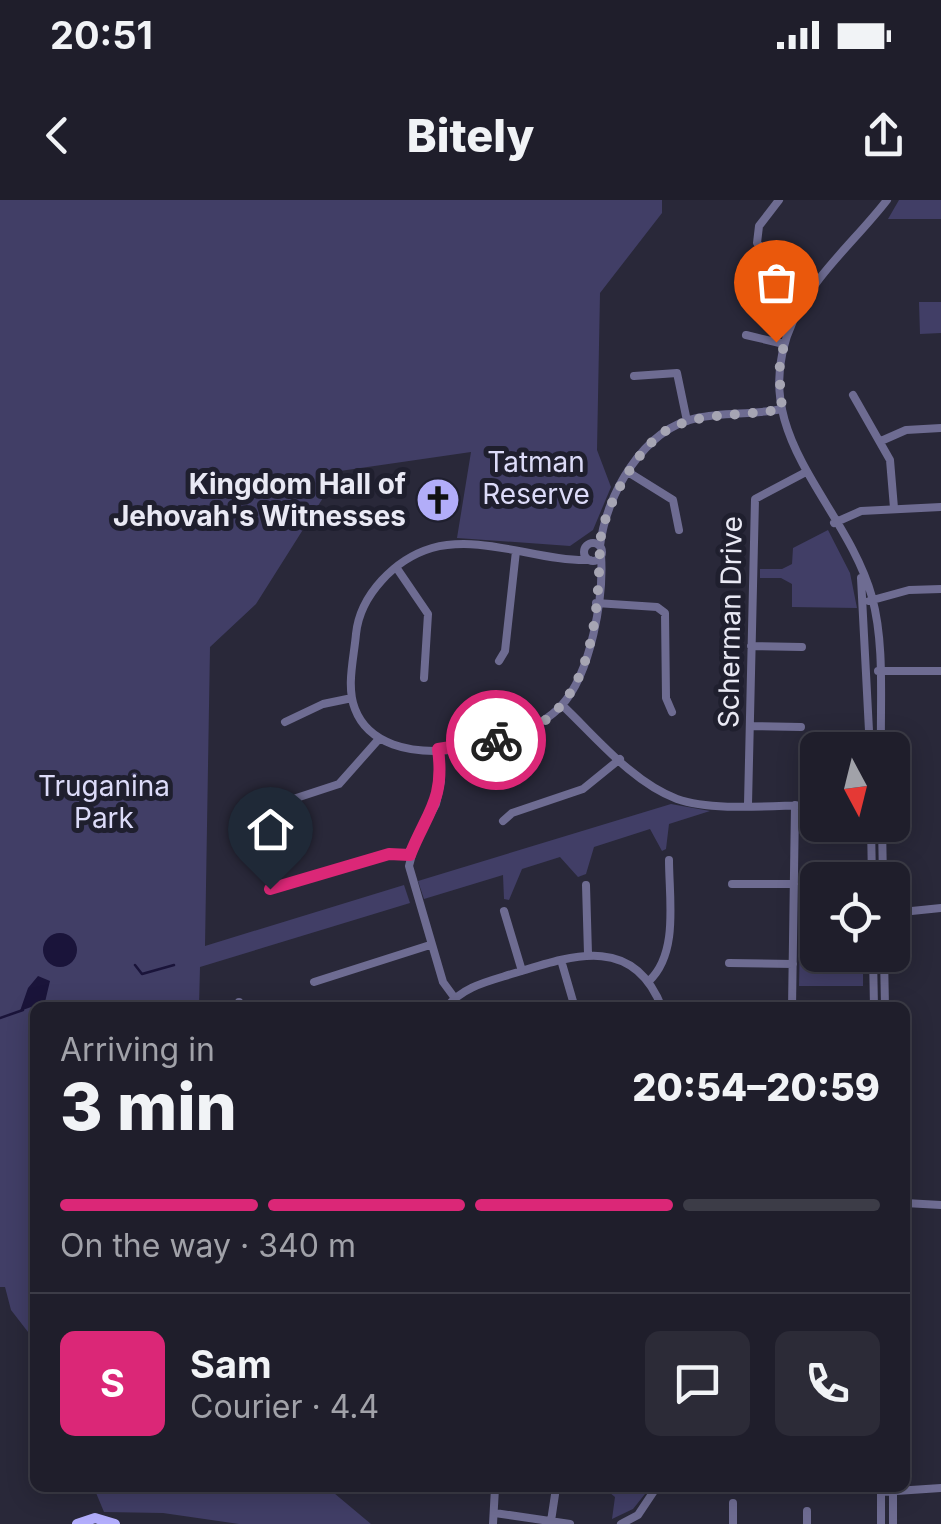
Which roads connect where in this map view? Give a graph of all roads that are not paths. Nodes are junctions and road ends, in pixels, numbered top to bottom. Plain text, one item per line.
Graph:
1 (779, 200) edge
2 (888, 200) edge
3 (810, 292) junction
4 (746, 335) dead end
5 (784, 344) junction
6 (634, 376) dead end
7 (853, 395) dead end
8 (782, 409) junction
9 (687, 421) junction
10 (941, 428) edge
11 (881, 441) junction
12 (628, 472) junction
13 (806, 472) junction
14 (894, 508) junction
15 (941, 508) edge
16 (834, 523) junction
17 (678, 530) dead end
18 (516, 551) junction
19 (593, 553) junction
20 (396, 567) junction
21 (941, 589) edge
22 (869, 601) junction
23 (596, 604) junction
24 (752, 646) junction
25 (802, 647) dead end
26 (500, 661) dead end
27 (941, 671) edge
28 (874, 672) junction
29 (424, 678) dead end
30 (352, 698) junction
31 (562, 705) junction
32 (672, 712) dead end
33 (285, 722) dead end
34 (750, 726) junction
35 (801, 727) dead end
36 (871, 732) edge
37 (879, 732) edge
38 (378, 740) junction
39 (438, 749) junction
40 (620, 760) junction
41 (278, 804) dead end
42 (748, 804) junction
43 (795, 805) junction
44 (800, 805) edge
45 (502, 821) dead end
46 (410, 855) junction
47 (669, 860) dead end
48 (732, 884) dead end
49 (794, 884) junction
50 (586, 886) dead end
51 (270, 889) dead end
52 (941, 908) edge
53 (504, 911) dead end
54 (910, 911) edge
55 (430, 945) junction
56 (588, 954) junction
57 (560, 960) junction
58 (729, 964) dead end
59 (792, 964) junction
60 (522, 971) junction
61 (873, 972) edge
62 (884, 972) edge
63 (649, 981) junction
64 (314, 982) dead end
65 (454, 998) junction
66 (451, 1002) edge
67 (574, 1002) edge
68 (659, 1002) edge
69 (792, 1002) edge
70 (874, 1002) edge
71 (885, 1002) edge
72 (910, 1202) edge
73 (941, 1205) edge
74 (941, 1488) edge
75 (910, 1489) edge
76 (496, 1492) edge
77 (555, 1492) edge
78 (653, 1492) edge
79 (881, 1492) edge
80 (893, 1492) edge
81 (733, 1503) dead end
82 (807, 1511) dead end
83 (495, 1513) junction
84 (638, 1515) junction
85 (551, 1521) junction
86 (103, 1523) edge
87 (83, 1524) edge
88 (116, 1524) edge
89 (493, 1524) edge
90 (570, 1524) edge
91 (621, 1524) edge
92 (646, 1524) edge
93 (734, 1524) edge
94 (807, 1524) edge
95 (881, 1524) edge
96 (894, 1524) edge

1 - 3 street
2 - 3 street
3 - 5 street
4 - 5 street
5 - 8 street
6 - 9 street
7 - 11 street
8 - 9 street
8 - 13 street
9 - 12 street
10 - 11 street
11 - 14 street
12 - 17 street
12 - 19 street
13 - 16 street
13 - 24 street, Scherman Drive
14 - 15 street
14 - 16 street
16 - 22 street
18 - 19 street
18 - 20 street
18 - 26 street
19 - 23 street
20 - 29 street
20 - 30 street
21 - 22 street
22 - 28 street
23 - 31 street
23 - 32 street
24 - 25 street
24 - 34 street, Scherman Drive
27 - 28 street
28 - 36 street
28 - 37 street
30 - 33 street
30 - 38 street
31 - 39 street
31 - 40 street
34 - 35 street
34 - 42 street, Scherman Drive
38 - 39 street
38 - 41 street
39 - 46 street
40 - 42 street
40 - 45 street
42 - 43 street
43 - 44 street
43 - 49 street
46 - 51 street
46 - 55 street
47 - 63 street
48 - 49 street
49 - 59 street
50 - 56 street
52 - 54 street
53 - 60 street
55 - 64 street
55 - 65 street
56 - 57 street
56 - 63 street
57 - 60 street
57 - 67 street
58 - 59 street
59 - 69 street
60 - 65 street
61 - 70 street
62 - 71 street
63 - 68 street
65 - 66 street
72 - 73 street
74 - 75 street
76 - 83 street
77 - 85 street
78 - 84 street
79 - 95 street
80 - 96 street
81 - 93 street
82 - 94 street
83 - 85 street
83 - 89 street
84 - 91 street
84 - 92 street
85 - 90 street
86 - 87 main road
86 - 88 main road

